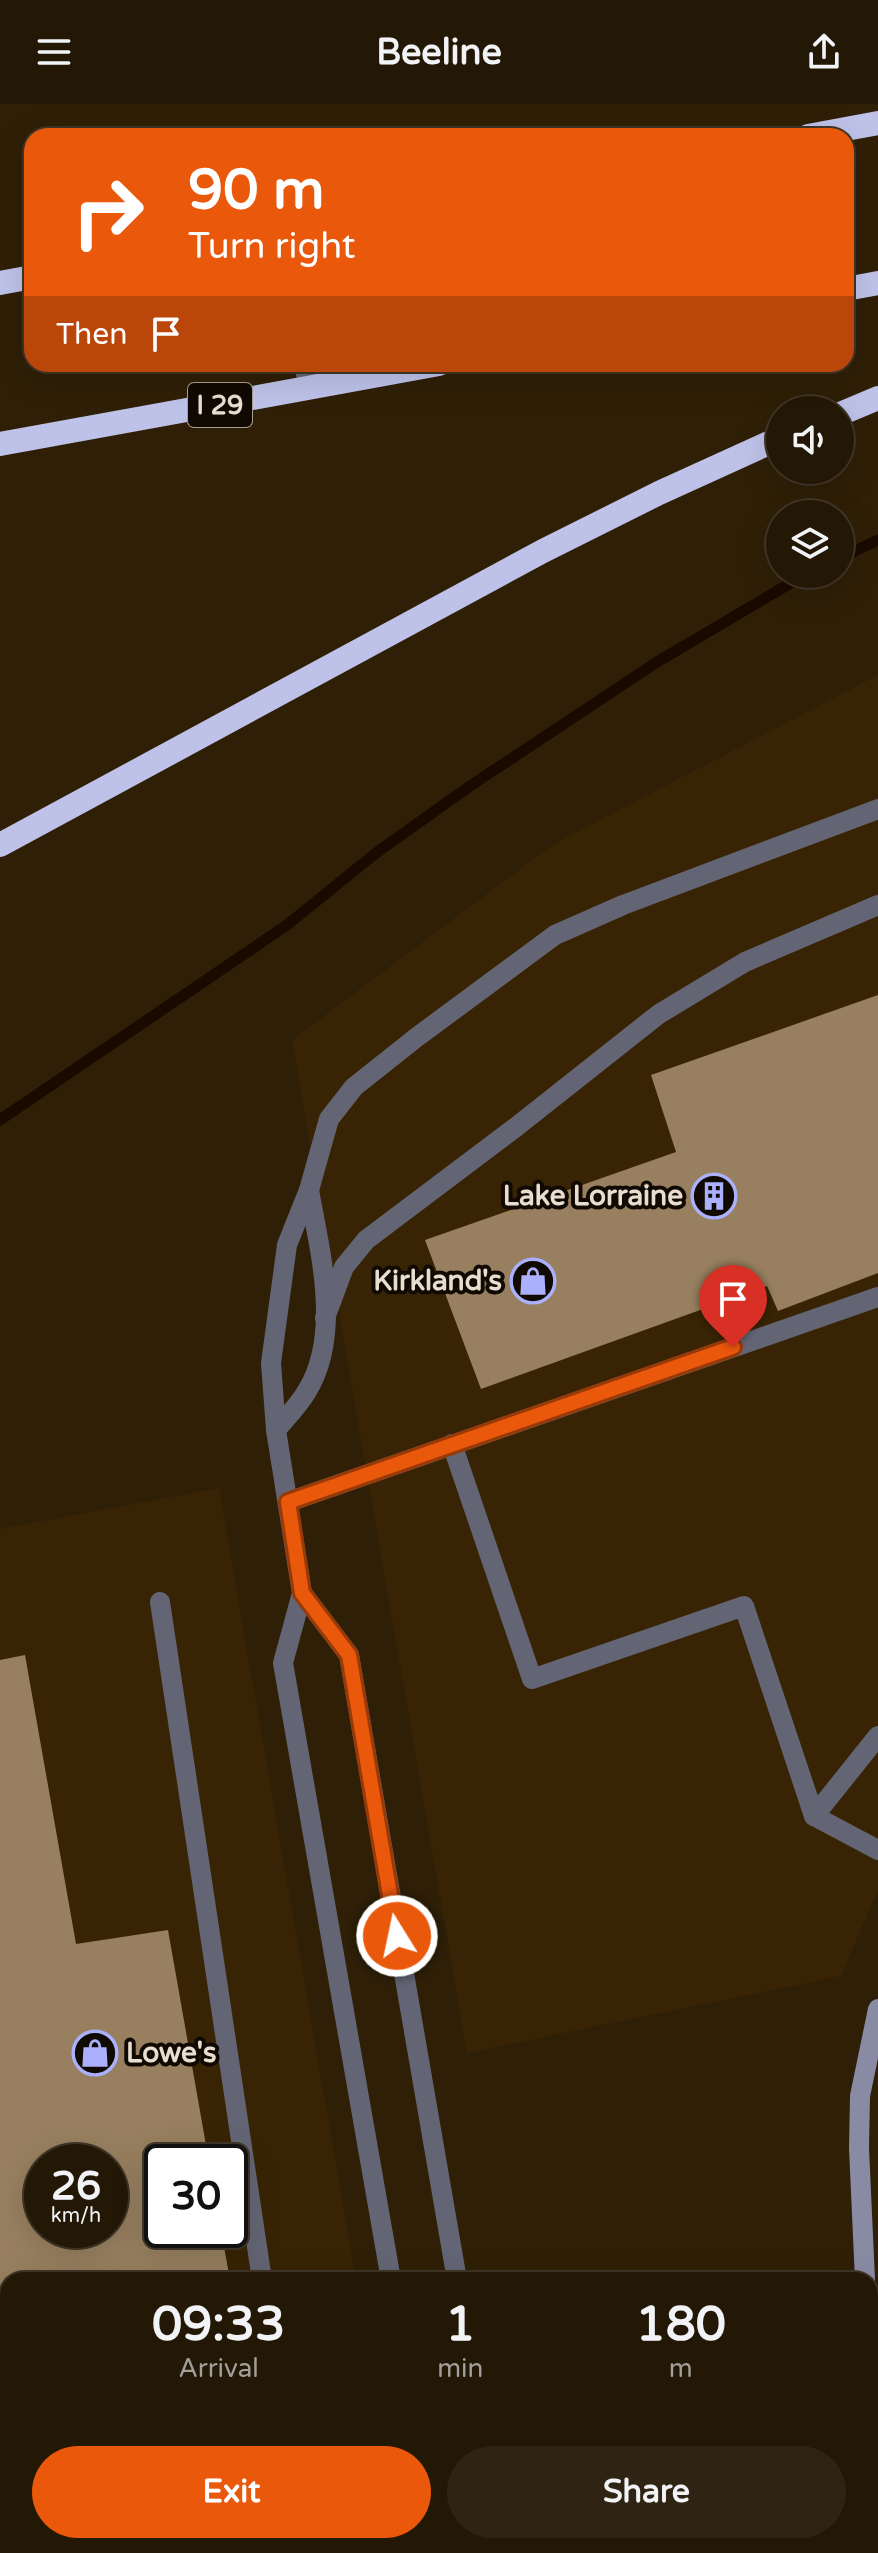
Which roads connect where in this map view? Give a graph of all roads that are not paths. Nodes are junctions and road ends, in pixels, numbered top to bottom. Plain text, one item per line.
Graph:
1 (878, 123) edge
2 (851, 128) edge
3 (24, 278) edge
4 (0, 283) edge
5 (878, 283) edge
6 (854, 288) edge
7 (350, 372) edge
8 (306, 376) edge
9 (878, 398) edge
10 (854, 408) edge
11 (0, 444) edge
12 (766, 445) edge
13 (878, 809) edge
14 (0, 845) edge
15 (878, 905) edge
16 (309, 1190) junction
17 (878, 1297) edge
18 (325, 1318) junction
19 (276, 1430) junction
20 (452, 1444) junction
21 (288, 1502) junction
22 (302, 1593) junction
23 (160, 1602) dead end
24 (878, 1736) edge
25 (814, 1816) junction
26 (878, 1850) edge
27 (878, 2009) edge
28 (261, 2272) edge
29 (390, 2272) edge
30 (456, 2272) edge
31 (865, 2272) edge

1 - 2 highway
3 - 4 highway
5 - 6 highway
7 - 8 highway, I 29
8 - 11 highway, I 29
9 - 10 highway
12 - 14 highway
13 - 16 street
15 - 18 street
16 - 18 street
16 - 19 street
17 - 20 street
18 - 19 street
19 - 21 street
20 - 21 street
20 - 25 street
21 - 22 street
22 - 29 street
22 - 30 street
23 - 28 street
24 - 25 street
25 - 26 street
27 - 31 street

